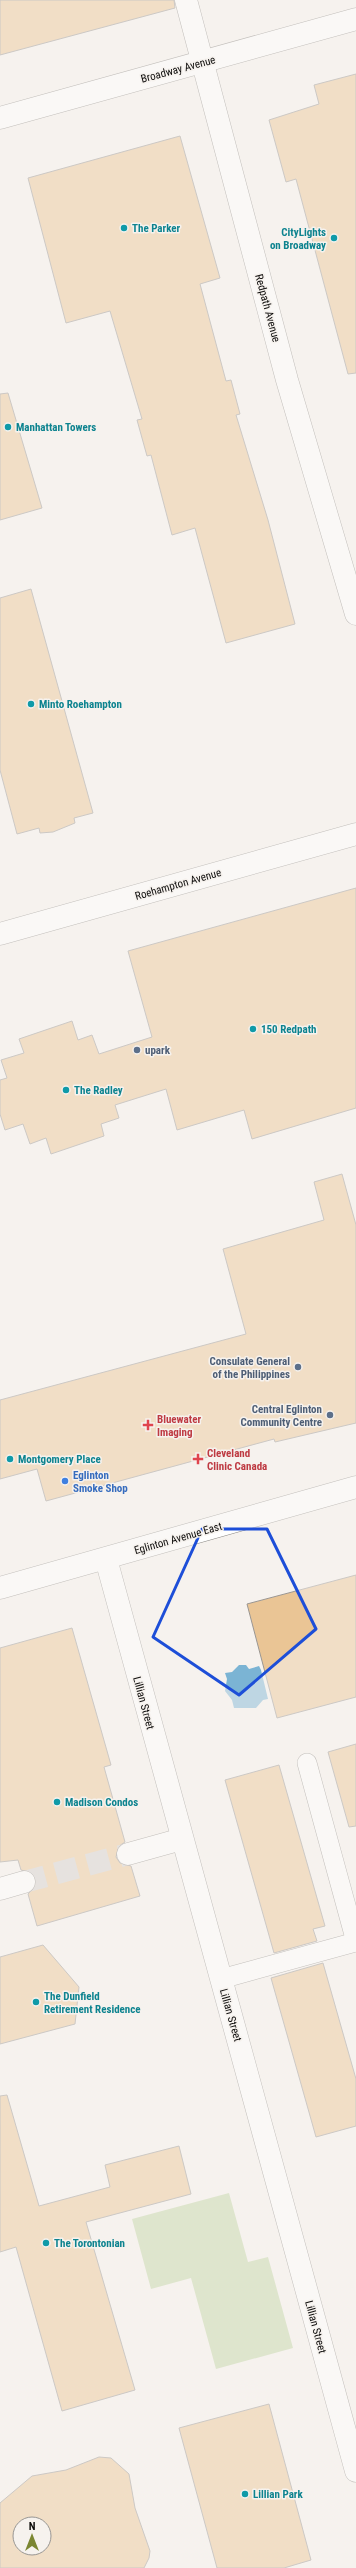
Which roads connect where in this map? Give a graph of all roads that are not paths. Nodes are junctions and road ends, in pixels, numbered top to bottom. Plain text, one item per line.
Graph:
1 (186, 0) edge
2 (356, 19) edge
3 (204, 62) junction
4 (0, 118) edge
5 (356, 614) edge
6 (356, 834) edge
7 (0, 934) edge
8 (356, 1487) edge
9 (106, 1559) junction
10 (0, 1588) edge
11 (307, 1763) dead end
12 (182, 1839) junction
13 (128, 1854) tunnel mouth
14 (24, 1882) tunnel mouth
15 (0, 1889) edge
16 (356, 1942) edge
17 (221, 1979) junction
18 (356, 2471) edge

1 - 3 street, Redpath Avenue
2 - 3 street, Broadway Avenue
3 - 4 street, Broadway Avenue
3 - 5 street, Redpath Avenue
6 - 7 street, Roehampton Avenue
8 - 9 street, Eglinton Avenue East
9 - 10 street, Eglinton Avenue East
9 - 12 street, Lillian Street
11 - 16 street
12 - 13 street
12 - 17 street, Lillian Street
14 - 15 street
16 - 17 street
17 - 18 street, Lillian Street

